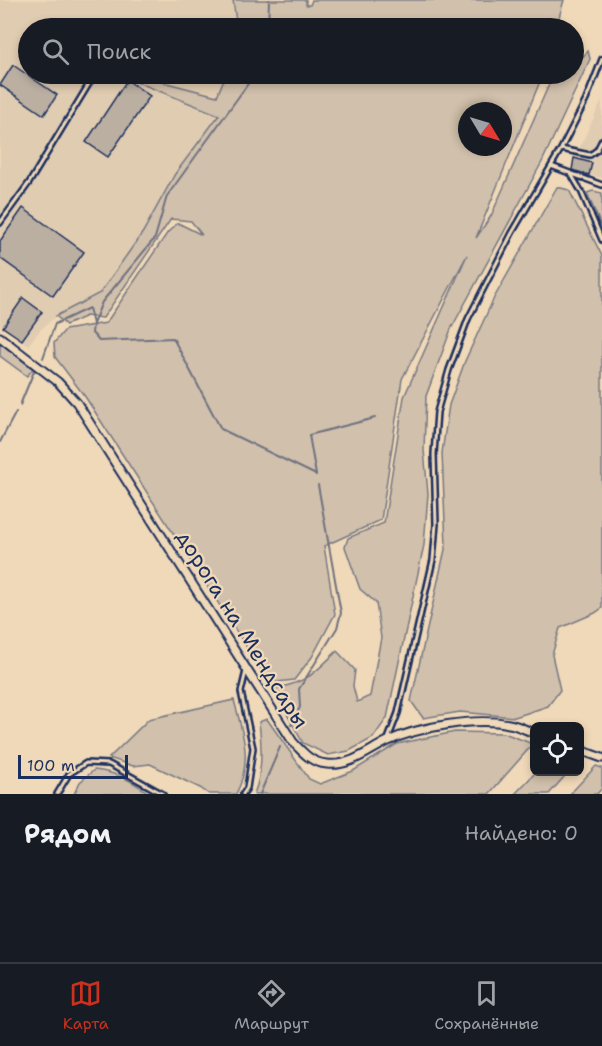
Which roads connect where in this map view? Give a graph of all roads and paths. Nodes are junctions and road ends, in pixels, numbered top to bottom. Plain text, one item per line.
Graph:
1 (602, 59) edge
2 (600, 73) edge
3 (89, 84) edge
4 (602, 140) edge
5 (561, 148) junction
6 (551, 166) junction
7 (572, 174) junction
8 (602, 185) edge
9 (0, 223) edge
10 (602, 240) edge
11 (0, 337) edge
12 (247, 669) junction
13 (530, 732) edge
14 (387, 741) junction
15 (584, 752) edge
16 (602, 758) edge
17 (57, 794) edge
18 (163, 794) edge
19 (243, 794) edge

1 - 2 lane
2 - 5 lane
3 - 9 lane
4 - 5 lane
5 - 6 lane
6 - 7 lane
6 - 14 lane
7 - 8 lane
7 - 10 lane
11 - 12 street, дорога на Мендсары
12 - 14 street, дорога на Мендсары
12 - 19 lane
13 - 14 street, дорога на Мендсары
15 - 16 street
17 - 18 lane

